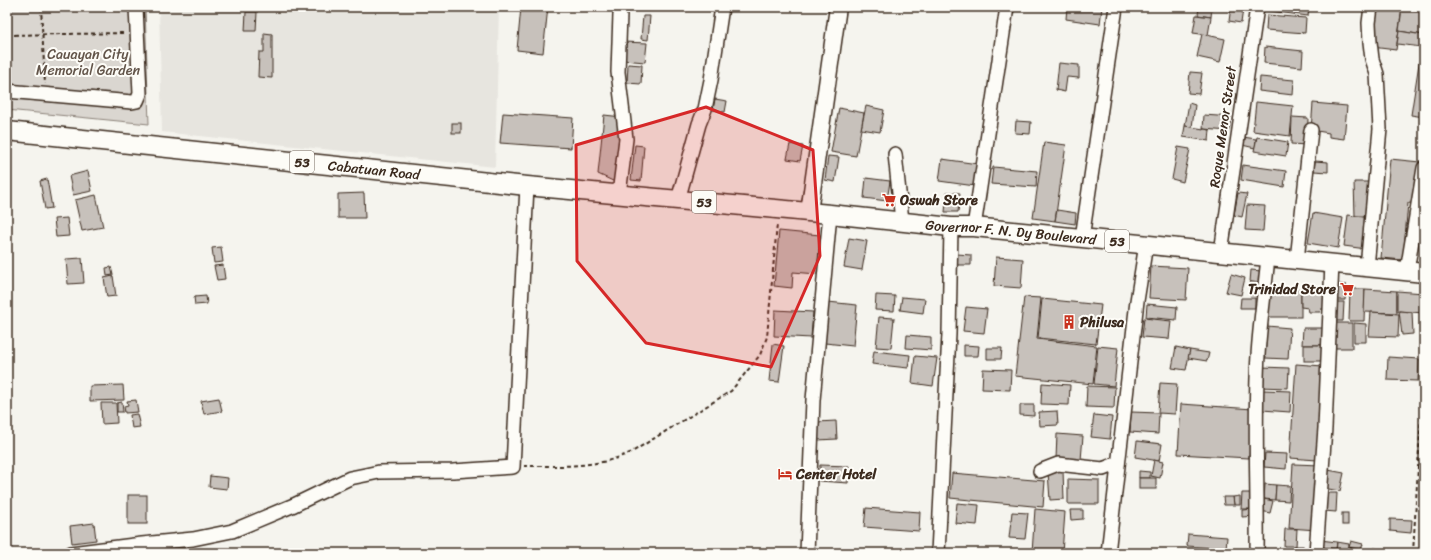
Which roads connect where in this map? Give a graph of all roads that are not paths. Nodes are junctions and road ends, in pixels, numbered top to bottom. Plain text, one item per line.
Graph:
1 (136, 7) edge
2 (722, 7) edge
3 (838, 7) edge
4 (1007, 7) edge
5 (1116, 7) edge
6 (1257, 7) edge
7 (1371, 7) edge
8 (620, 14) dead end
9 (7, 91) edge
10 (1311, 130) dead end
11 (7, 131) edge
12 (895, 154) dead end
13 (1424, 168) edge
14 (527, 186) junction
15 (598, 192) joint
16 (620, 194) junction
17 (678, 200) junction
18 (809, 212) junction
19 (830, 214) junction
20 (902, 221) junction
21 (951, 227) junction
22 (974, 227) junction
23 (1082, 238) junction
24 (1146, 244) junction
25 (1221, 252) junction
26 (1268, 257) junction
27 (1298, 260) junction
28 (1332, 263) junction
29 (1367, 267) junction
30 (1416, 272) edge
31 (1118, 463) junction
32 (1040, 471) dead end
33 (143, 548) edge
34 (77, 553) edge
35 (807, 553) edge
36 (938, 553) edge
37 (1108, 553) edge
38 (1257, 553) edge
39 (1316, 553) edge

1 - 9 street
2 - 17 street
3 - 18 main road
4 - 22 street
5 - 23 street
6 - 25 street, Roque Menor Street
7 - 29 street
8 - 16 street
10 - 27 street
11 - 14 highway, Cabatuan Road / 53
12 - 20 street
13 - 30 street
14 - 15 highway, Cabatuan Road / 53
14 - 33 street
15 - 16 highway, Governor F. N. Dy Boulevard / 53
16 - 17 highway, Governor F. N. Dy Boulevard / 53
17 - 18 highway, Governor F. N. Dy Boulevard / 53
18 - 19 highway, Governor F. N. Dy Boulevard / 53
19 - 20 highway, Governor F. N. Dy Boulevard / 53
19 - 35 street
20 - 21 highway, Governor F. N. Dy Boulevard / 53
21 - 22 highway, Governor F. N. Dy Boulevard / 53
21 - 36 street
22 - 23 highway, Governor F. N. Dy Boulevard / 53
23 - 24 highway, Governor F. N. Dy Boulevard / 53
24 - 25 highway, Governor F. N. Dy Boulevard / 53
24 - 31 street
25 - 26 highway, Governor F. N. Dy Boulevard / 53
26 - 27 highway, Governor F. N. Dy Boulevard / 53
26 - 38 street
27 - 28 highway, Governor F. N. Dy Boulevard / 53
28 - 29 highway, Governor F. N. Dy Boulevard / 53
28 - 39 street
29 - 30 highway, Governor F. N. Dy Boulevard / 53
31 - 32 street
31 - 37 street
33 - 34 street

